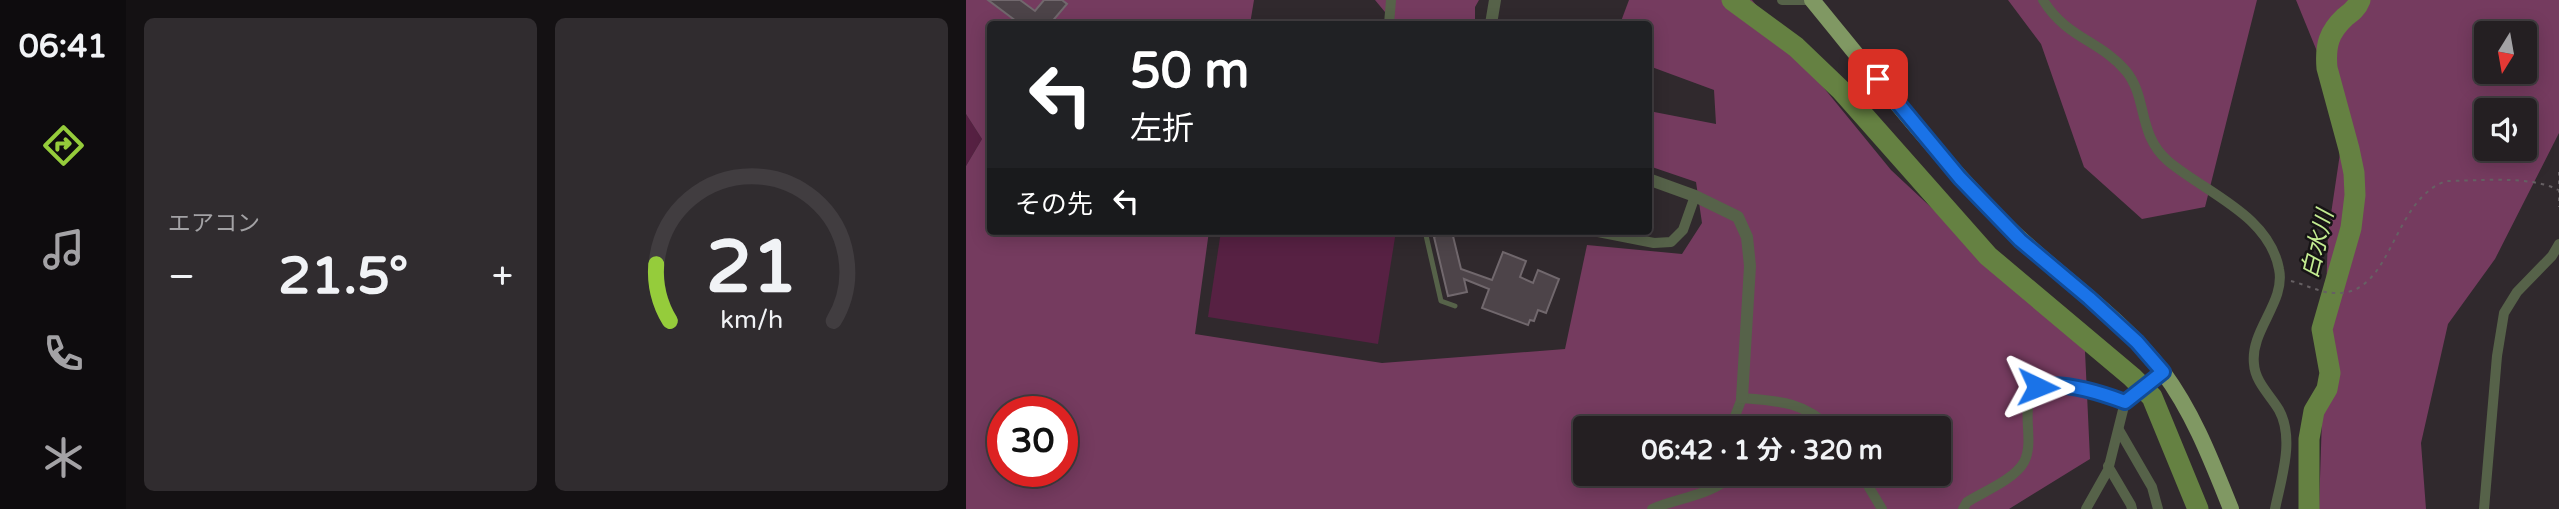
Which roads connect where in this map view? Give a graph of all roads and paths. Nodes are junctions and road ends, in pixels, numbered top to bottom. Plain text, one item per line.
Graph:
1 (1391, 0) edge
2 (1495, 0) edge
3 (1782, 0) edge
4 (1811, 0) edge
5 (2042, 0) edge
6 (1389, 21) edge
7 (1492, 21) edge
8 (2559, 172) edge
9 (1652, 179) edge
10 (2558, 190) edge
11 (1695, 195) junction
12 (2559, 207) edge
13 (1426, 235) edge
14 (1613, 235) edge
15 (2559, 244) edge
16 (2280, 278) junction
17 (1455, 306) dead end
18 (2160, 375) junction
19 (1742, 398) junction
20 (2127, 400) junction
21 (1735, 416) edge
22 (1818, 416) edge
23 (2119, 430) junction
24 (2108, 466) junction
25 (1718, 486) edge
26 (1868, 486) edge
27 (1652, 509) edge
28 (1882, 509) edge
29 (1963, 509) edge
30 (2086, 509) edge
31 (2132, 509) edge
32 (2158, 509) edge
33 (2231, 509) edge
34 (2275, 509) edge
35 (2484, 509) edge

1 - 6 street
2 - 7 street
3 - 4 street
4 - 18 main road
5 - 16 street
8 - 10 path
9 - 11 street
10 - 12 path
10 - 16 path
11 - 14 street
11 - 19 street
13 - 17 lane
15 - 35 street
16 - 34 street
18 - 20 street
18 - 33 main road
19 - 21 street
19 - 22 street
20 - 23 street
20 - 29 street
23 - 24 street
23 - 32 street
24 - 30 street
24 - 31 street
25 - 27 street
26 - 28 street

